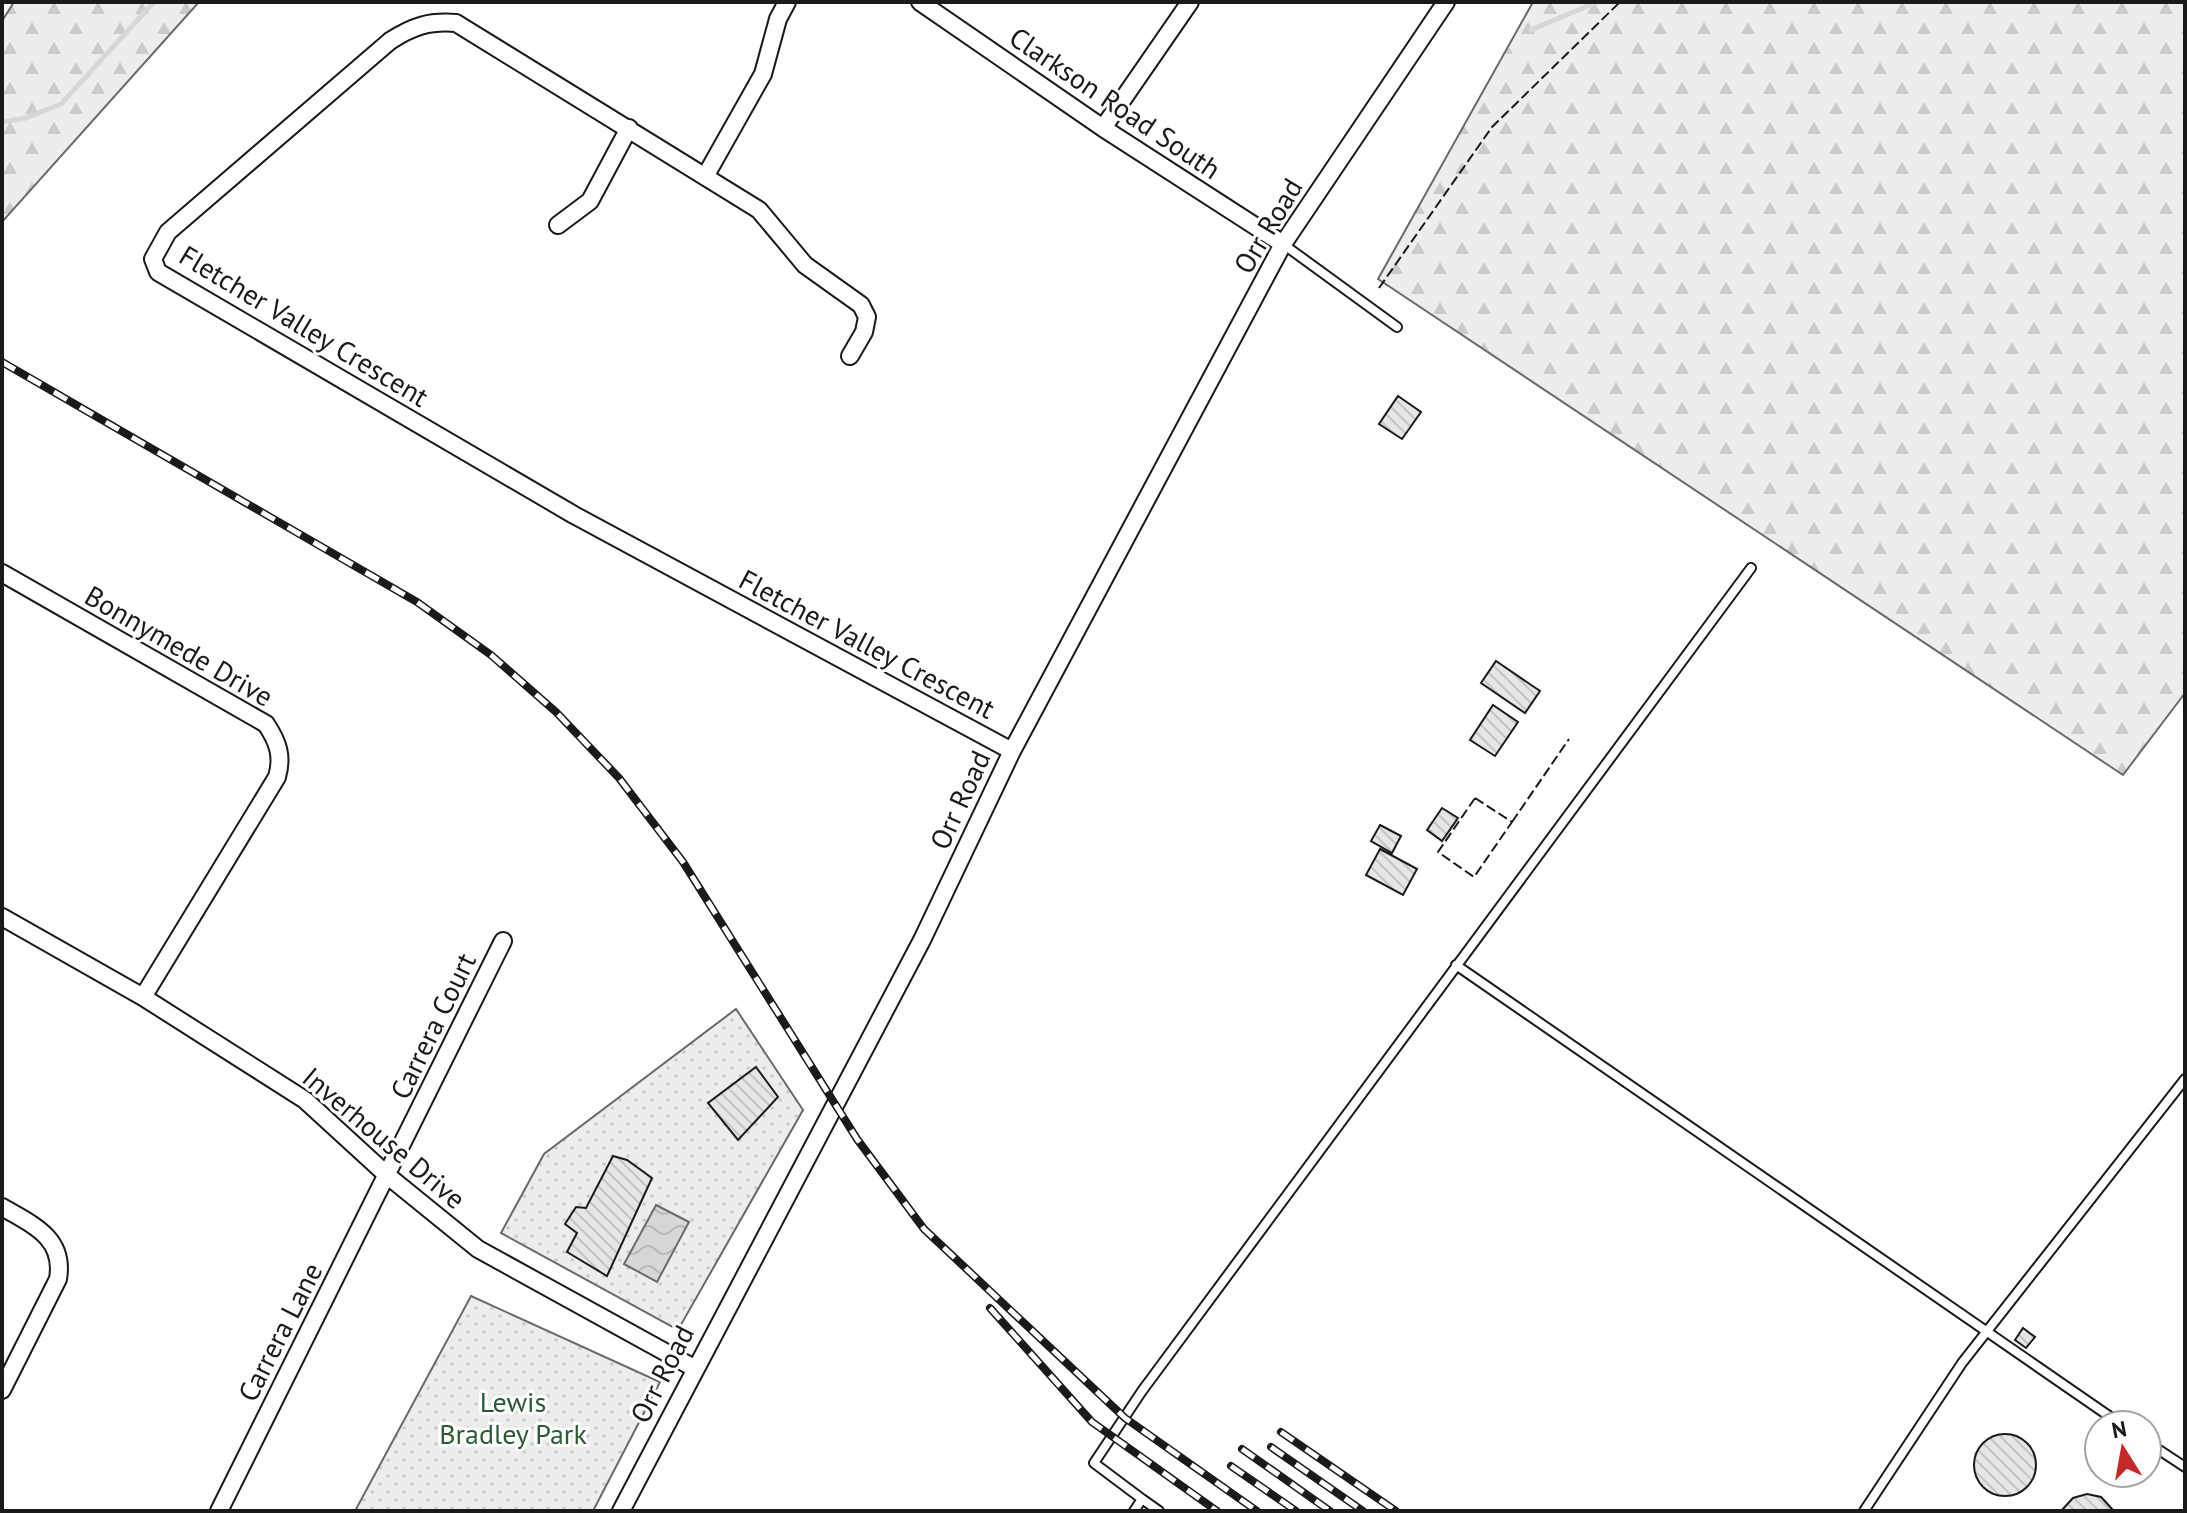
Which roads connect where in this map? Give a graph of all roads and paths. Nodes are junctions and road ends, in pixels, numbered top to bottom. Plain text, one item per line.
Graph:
1 (787, 2) edge
2 (920, 2) edge
3 (1190, 2) edge
4 (1446, 2) edge
5 (629, 128) junction
6 (1103, 128) junction
7 (706, 175) junction
8 (558, 225) dead end
9 (1283, 244) junction
10 (1397, 327) dead end
11 (850, 356) dead end
12 (1751, 568) dead end
13 (2, 573) edge
14 (1012, 751) junction
15 (2, 917) edge
16 (503, 941) dead end
17 (1456, 965) junction
18 (143, 997) junction
19 (2185, 1079) edge
20 (388, 1176) junction
21 (2, 1207) edge
22 (1988, 1334) junction
23 (694, 1368) junction
24 (2, 1390) edge
25 (2098, 1409) edge
26 (2163, 1453) edge
27 (2185, 1467) edge
28 (1142, 1499) junction
29 (219, 1511) edge
30 (621, 1511) edge
31 (1134, 1511) edge
32 (1159, 1511) edge
33 (1864, 1511) edge

1 - 7 street
2 - 6 street, Clarkson Road South
3 - 6 street
4 - 9 street, Orr Road
5 - 7 street, Fletcher Valley Crescent
5 - 8 street
5 - 14 street, Fletcher Valley Crescent
6 - 9 street, Clarkson Road South
7 - 11 street, Fletcher Valley Crescent
9 - 10 lane
9 - 14 street, Orr Road
12 - 17 lane
13 - 18 street, Bonnymede Drive
14 - 23 street, Orr Road
15 - 18 street, Inverhouse Drive
16 - 20 street, Carrera Court
17 - 22 lane
17 - 28 lane
18 - 20 street, Inverhouse Drive
19 - 22 lane
20 - 23 street, Inverhouse Drive
20 - 29 street, Carrera Lane
21 - 24 street
22 - 25 lane
22 - 33 lane
23 - 30 street, Orr Road
26 - 27 lane
28 - 31 lane
28 - 32 lane

